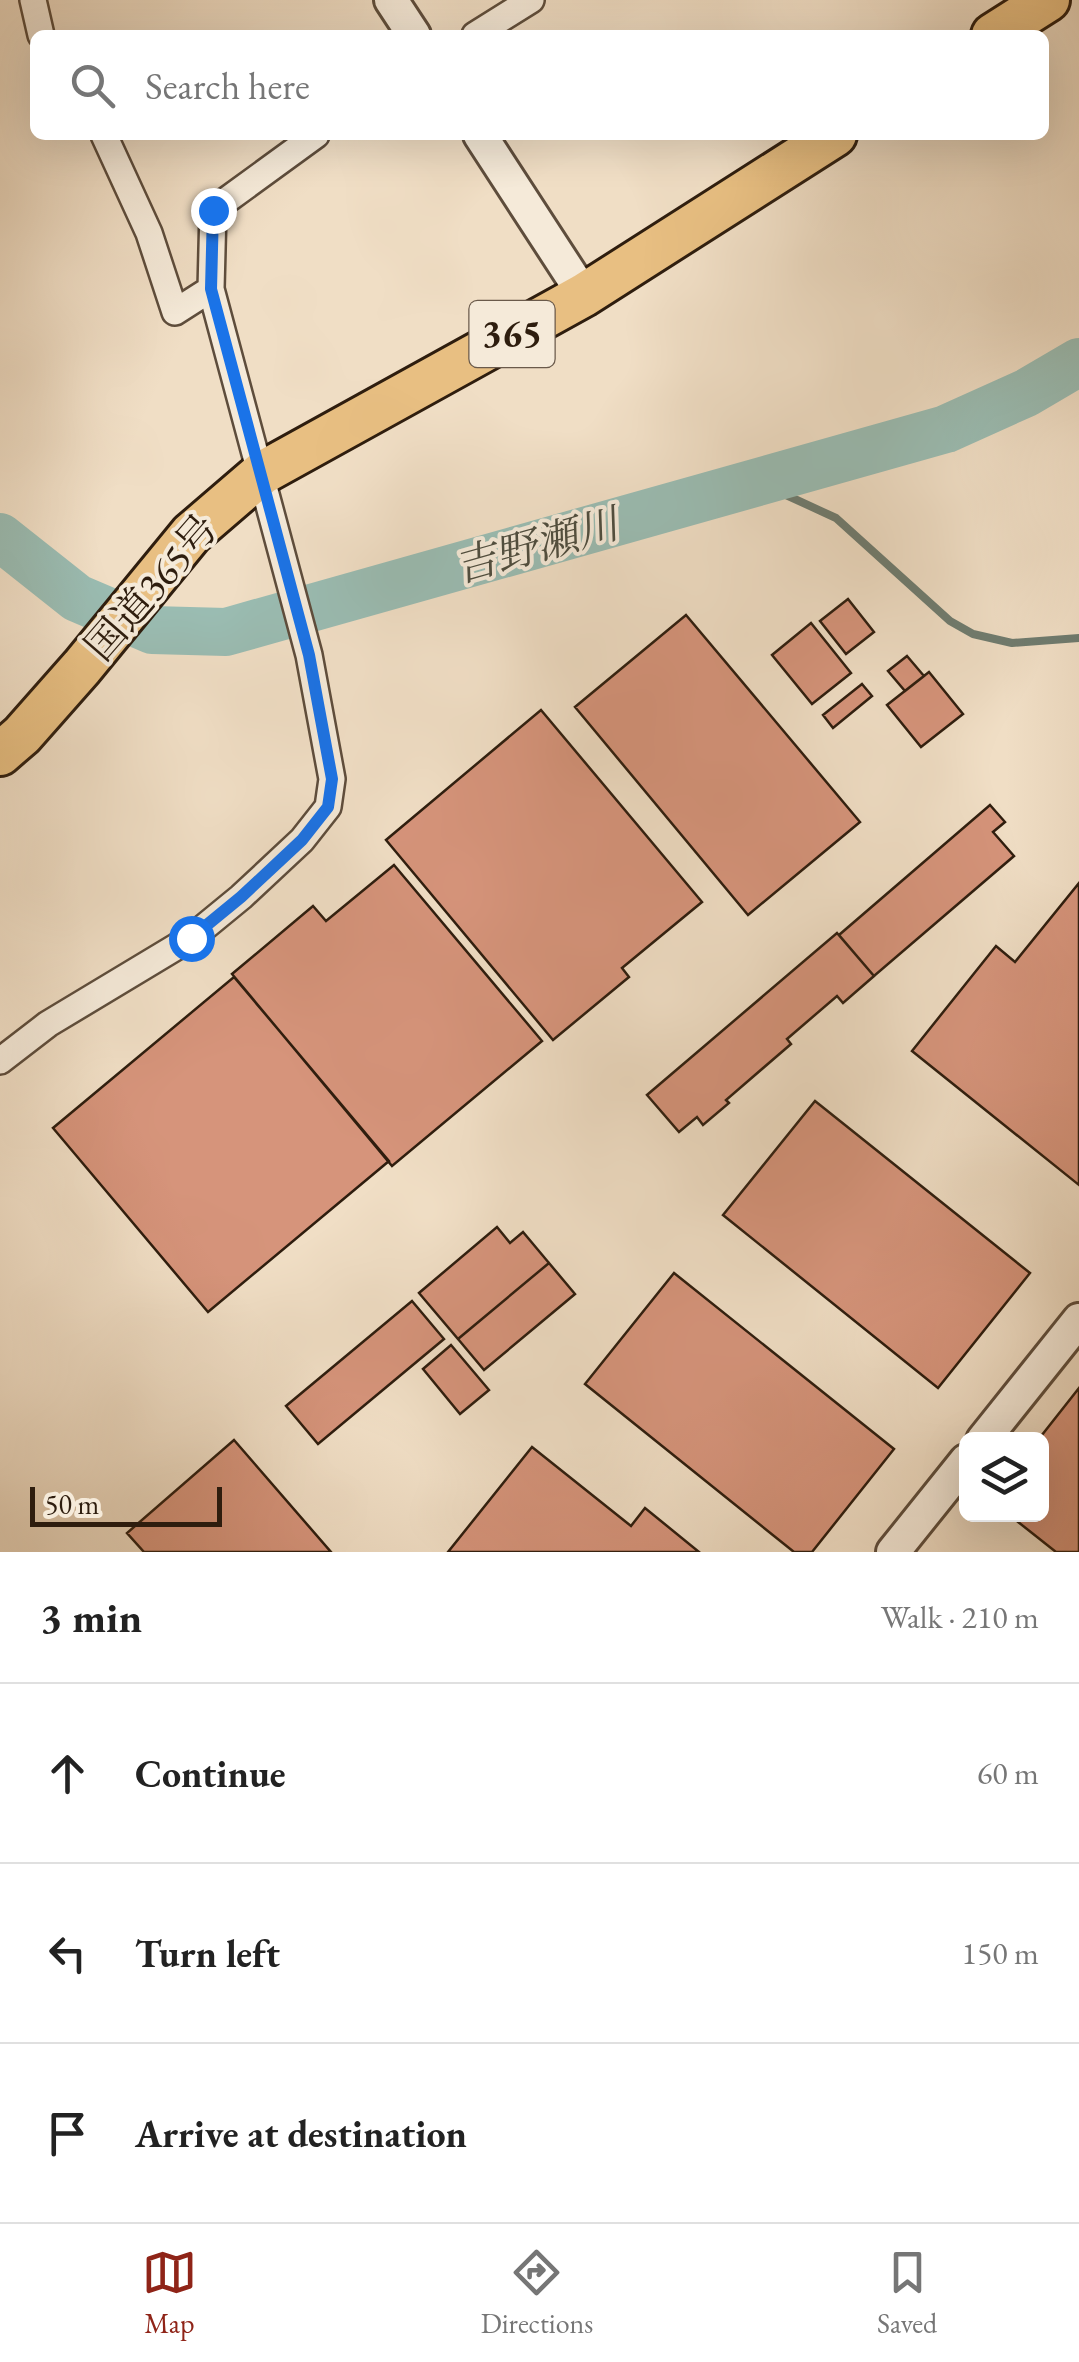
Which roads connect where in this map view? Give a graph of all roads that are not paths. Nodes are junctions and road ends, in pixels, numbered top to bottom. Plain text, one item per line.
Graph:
1 (33, 0) edge
2 (391, 0) edge
3 (531, 0) edge
4 (1048, 0) edge
5 (41, 30) edge
6 (411, 30) edge
7 (483, 30) edge
8 (1001, 30) edge
9 (106, 140) edge
10 (309, 140) edge
11 (483, 140) edge
12 (827, 140) edge
13 (211, 289) junction
14 (584, 295) junction
15 (262, 473) junction
16 (0, 754) edge
17 (0, 1061) edge
18 (1079, 1320) edge
19 (990, 1432) edge
20 (959, 1471) edge
21 (903, 1549) edge

1 - 5 street
2 - 6 street
3 - 7 street
4 - 8 highway
9 - 13 street
10 - 13 street
11 - 14 street
12 - 14 highway, 国道365号 / 365
13 - 15 street
14 - 15 highway, 国道365号 / 365
15 - 16 highway, 国道365号 / 365
15 - 17 street
18 - 19 street
20 - 21 street

